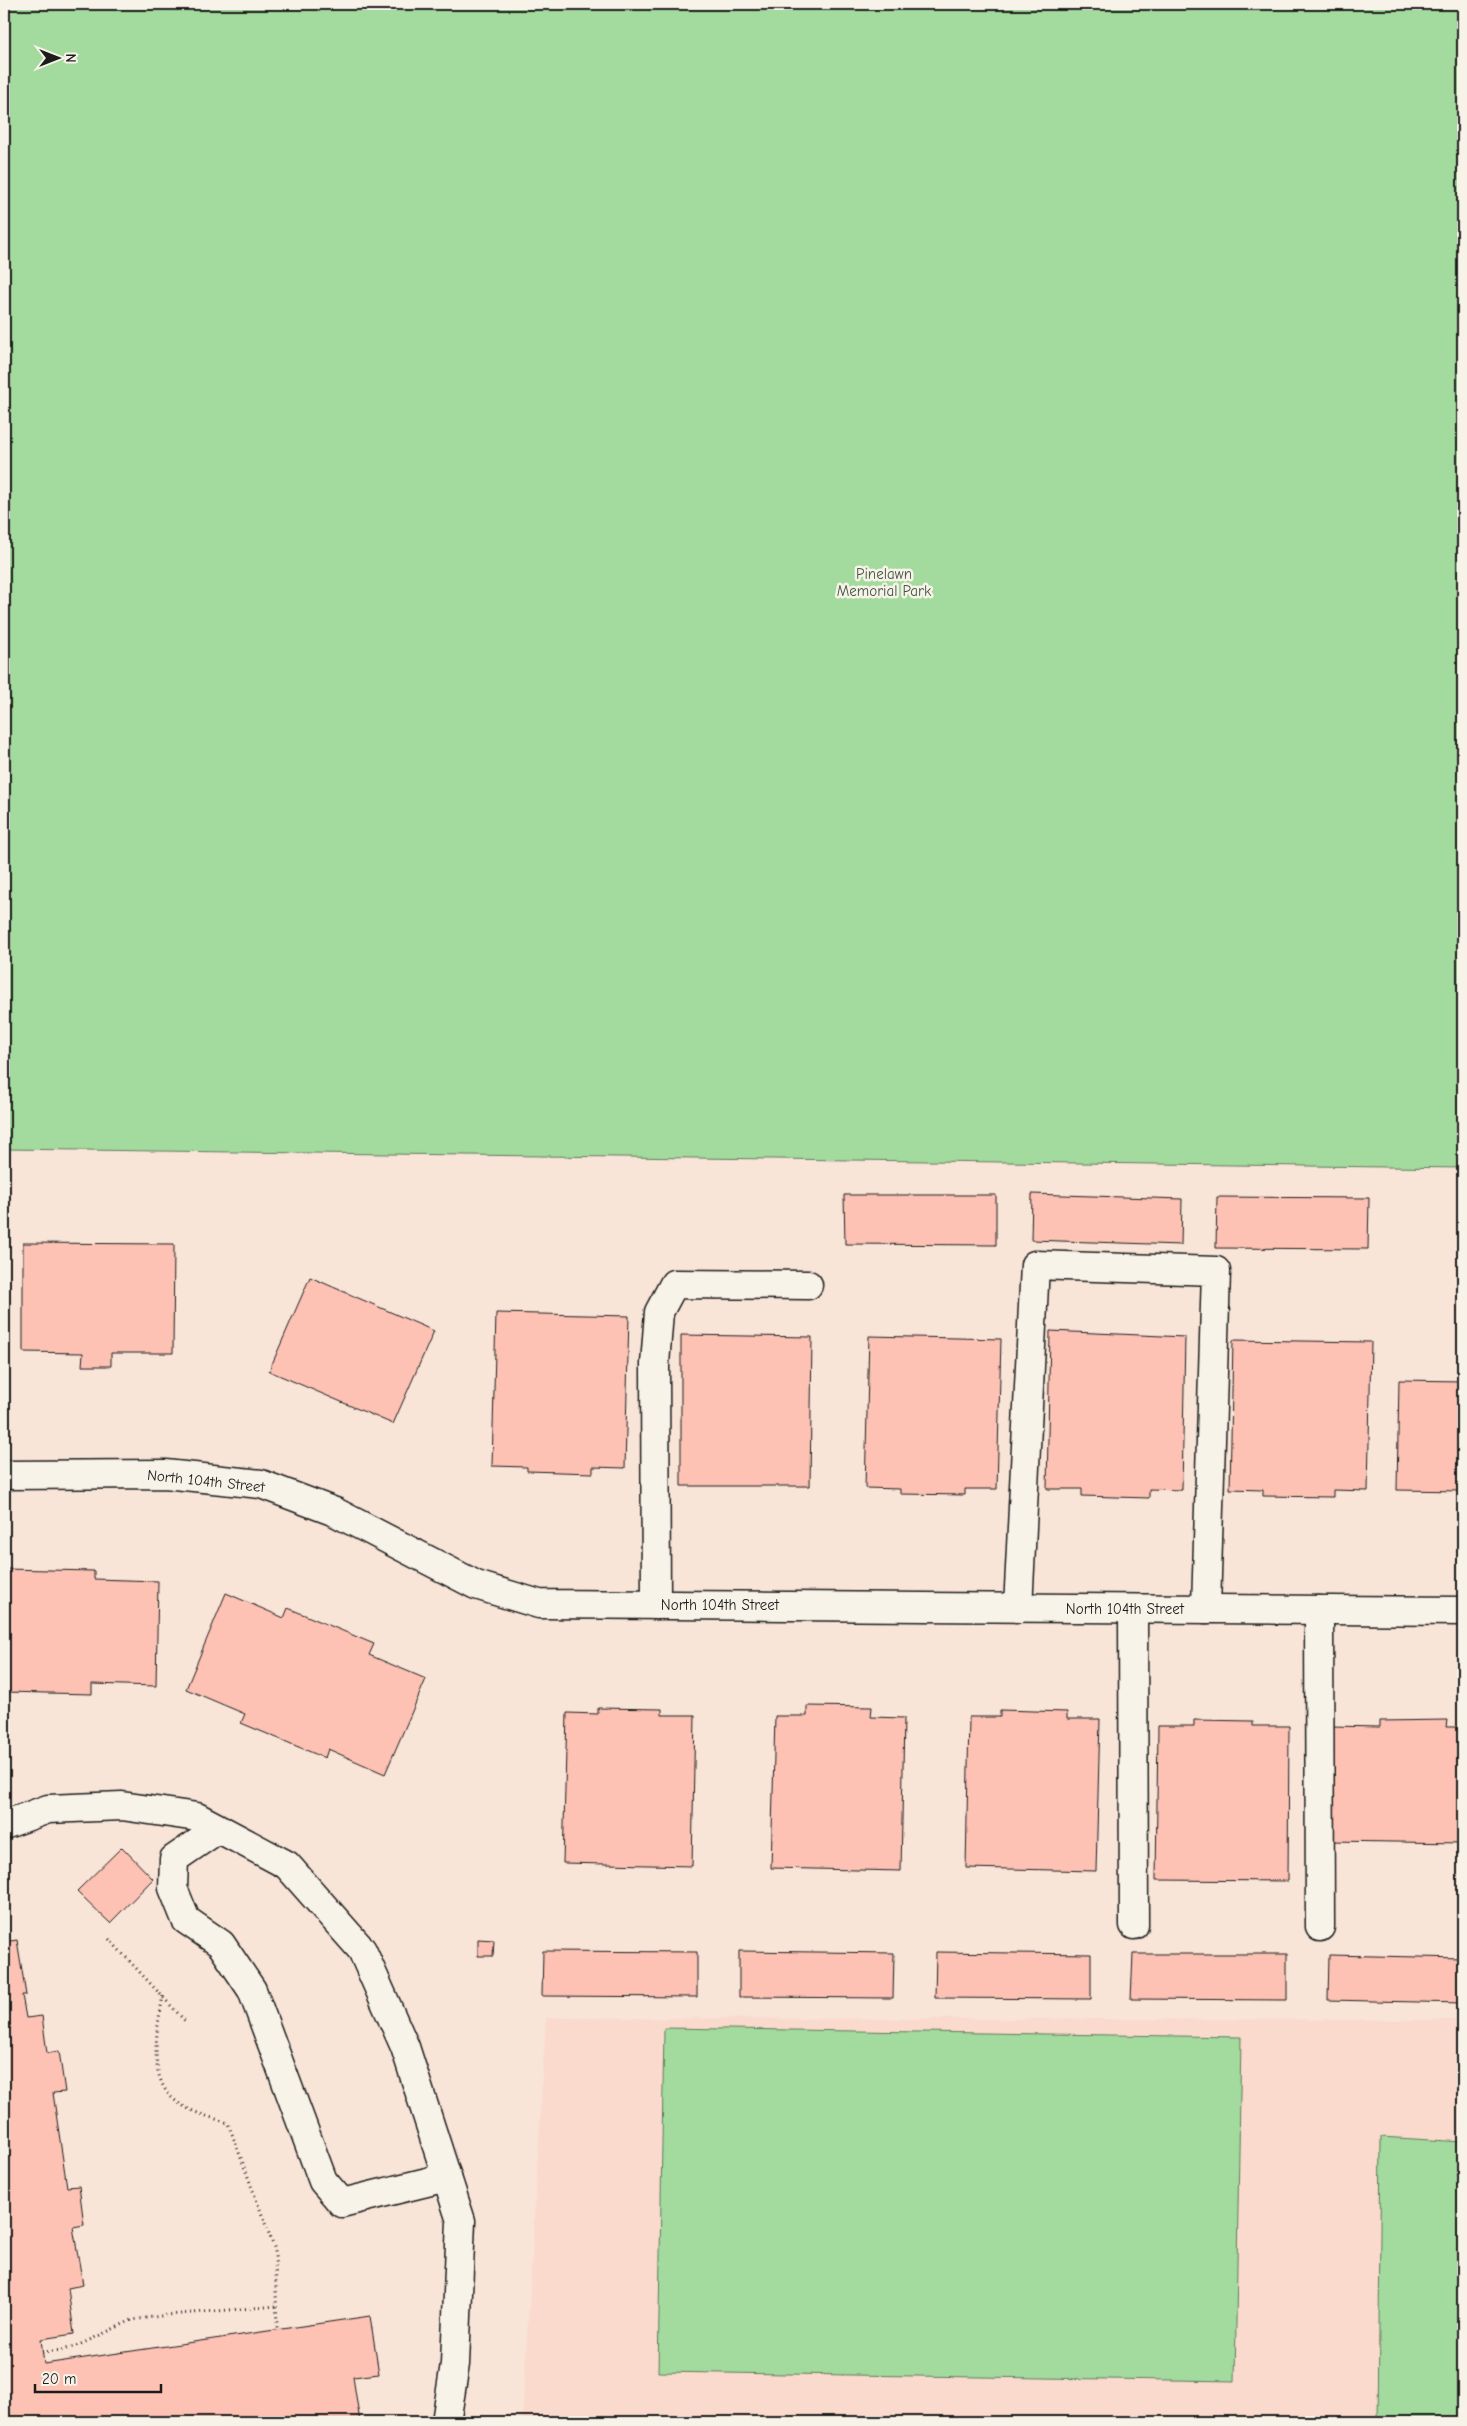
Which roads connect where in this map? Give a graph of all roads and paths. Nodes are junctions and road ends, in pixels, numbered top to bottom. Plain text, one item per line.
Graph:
1 (808, 1285) dead end
2 (4, 1475) edge
3 (656, 1605) junction
4 (1018, 1608) junction
5 (1133, 1609) junction
6 (1206, 1609) junction
7 (1319, 1610) junction
8 (1463, 1611) edge
9 (4, 1824) edge
10 (218, 1829) junction
11 (1134, 1925) dead end
12 (1320, 1927) dead end
13 (109, 1939) dead end
14 (163, 1996) junction
15 (186, 2022) dead end
16 (447, 2177) junction
17 (277, 2306) junction
18 (277, 2330) dead end
19 (42, 2352) dead end
20 (446, 2422) edge

1 - 3 street
2 - 3 street, North 104th Street
3 - 4 street, North 104th Street
4 - 5 street, North 104th Street
4 - 6 street
5 - 6 street, North 104th Street
5 - 11 street
6 - 7 street, North 104th Street
7 - 8 street, North 104th Street
7 - 12 street
9 - 10 street
10 - 16 street
10 - 16 street
13 - 14 path
14 - 15 path
14 - 17 path
16 - 20 street
17 - 18 path
17 - 19 path

